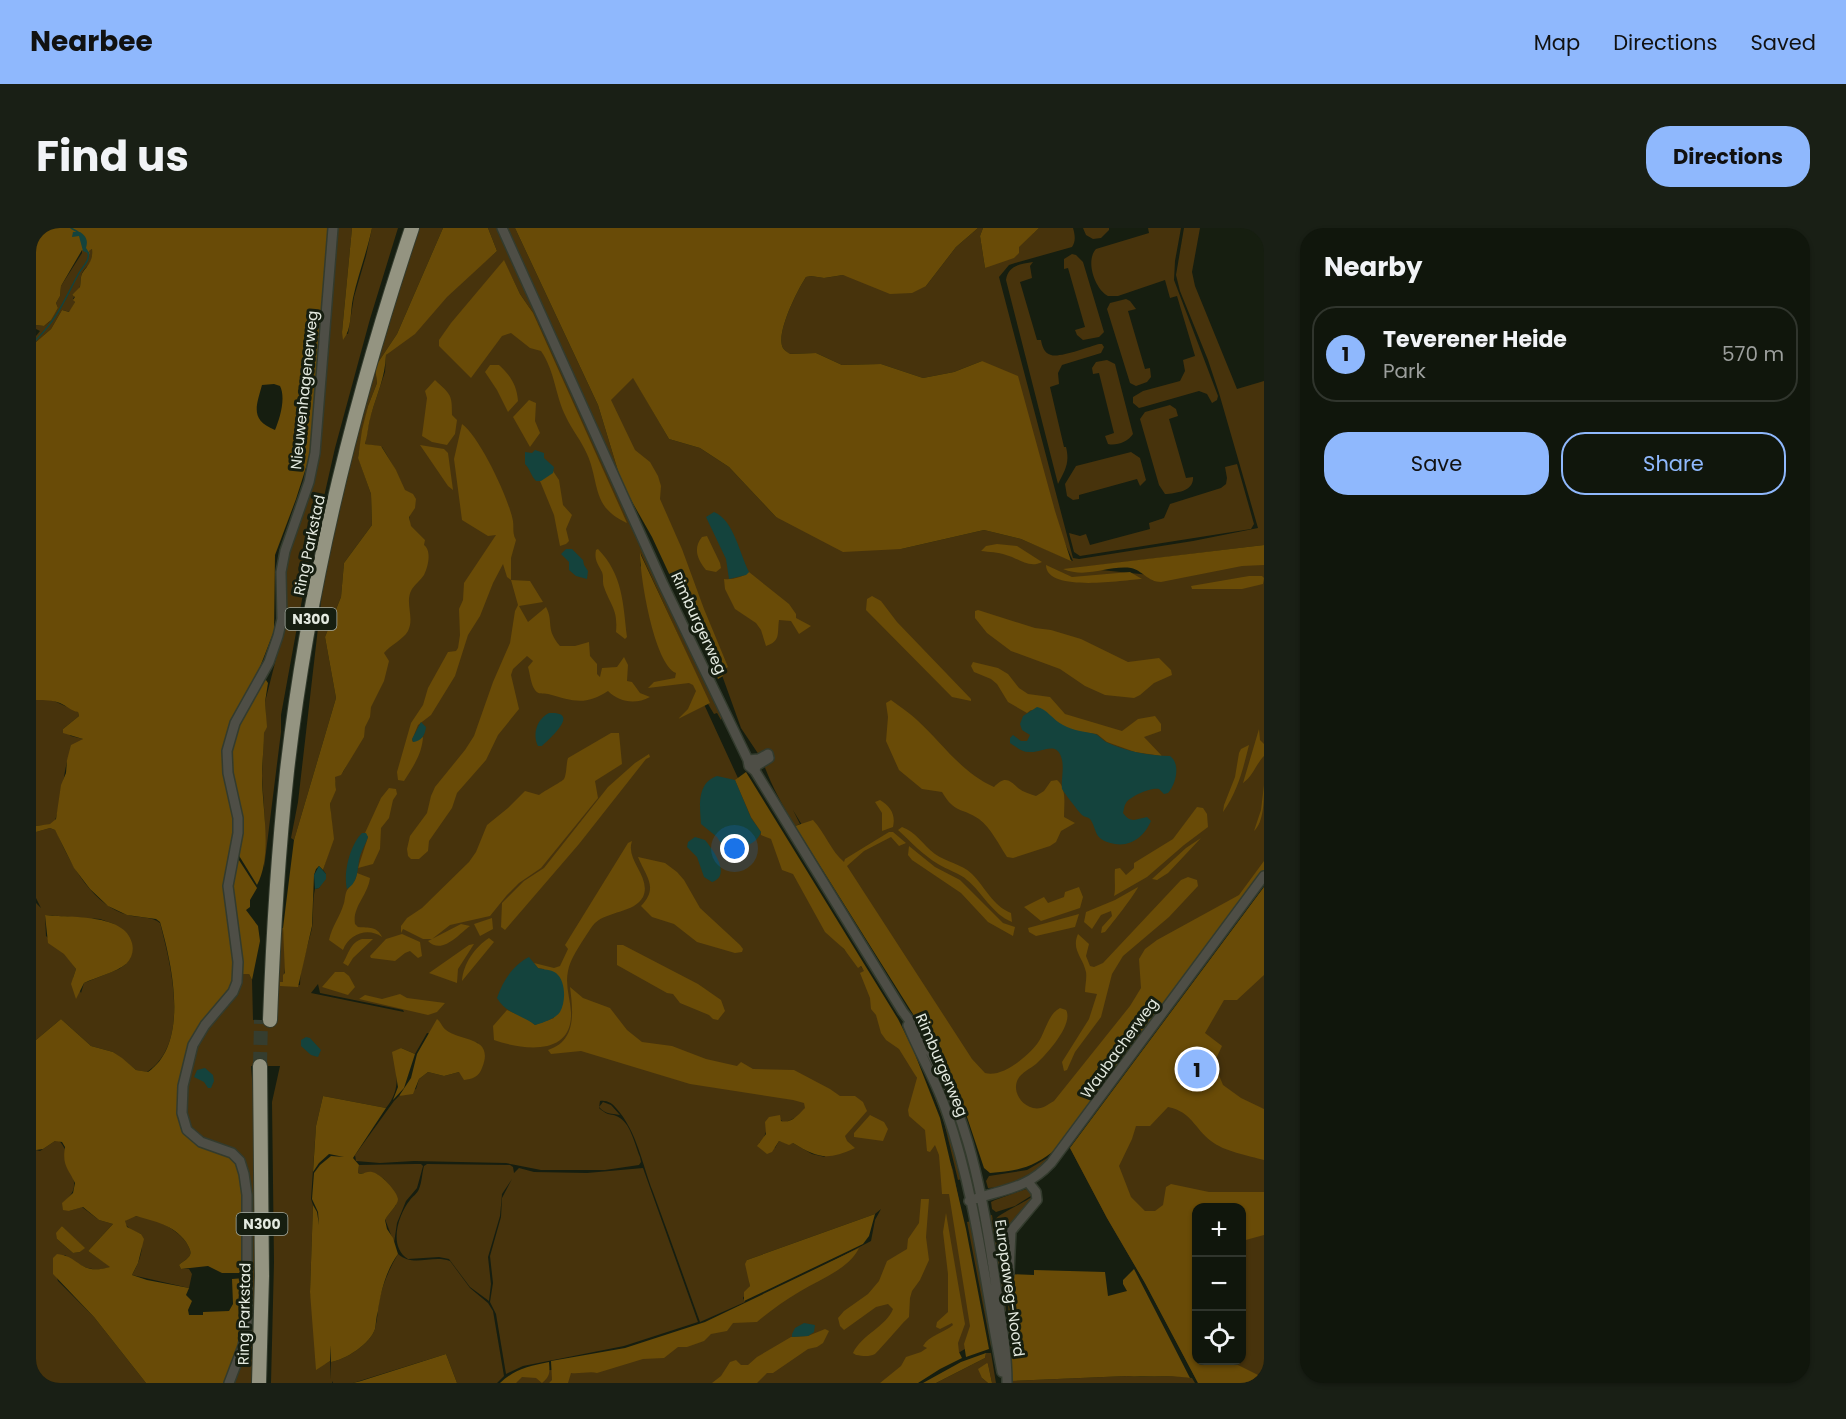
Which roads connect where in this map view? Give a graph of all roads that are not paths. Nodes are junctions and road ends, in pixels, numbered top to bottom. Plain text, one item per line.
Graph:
1 (333, 228) edge
2 (402, 228) edge
3 (412, 228) edge
4 (502, 228) edge
5 (748, 760) junction
6 (755, 771) junction
7 (1264, 876) edge
8 (903, 1012) junction
9 (1028, 1182) junction
10 (981, 1197) junction
11 (969, 1201) junction
12 (1009, 1274) dead end
13 (229, 1383) edge
14 (259, 1383) edge
15 (267, 1383) edge
16 (1005, 1383) edge

1 - 13 street, Nieuwenhagenerweg
2 - 3 highway, Ring Parkstad / N300
4 - 5 street, Rimburgerweg
5 - 6 street, Rimburgerweg
5 - 6 street
6 - 8 street, Rimburgerweg
7 - 9 street, Waubacherweg
8 - 10 street, Rimburgerweg
8 - 11 street, Rimburgerweg
9 - 10 street, Waubacherweg
9 - 12 street, Europaweg-Noord
10 - 11 street, Waubacherweg
10 - 16 street, Europaweg-Noord
11 - 16 street, Europaweg-Noord
14 - 15 highway, Ring Parkstad / N300

